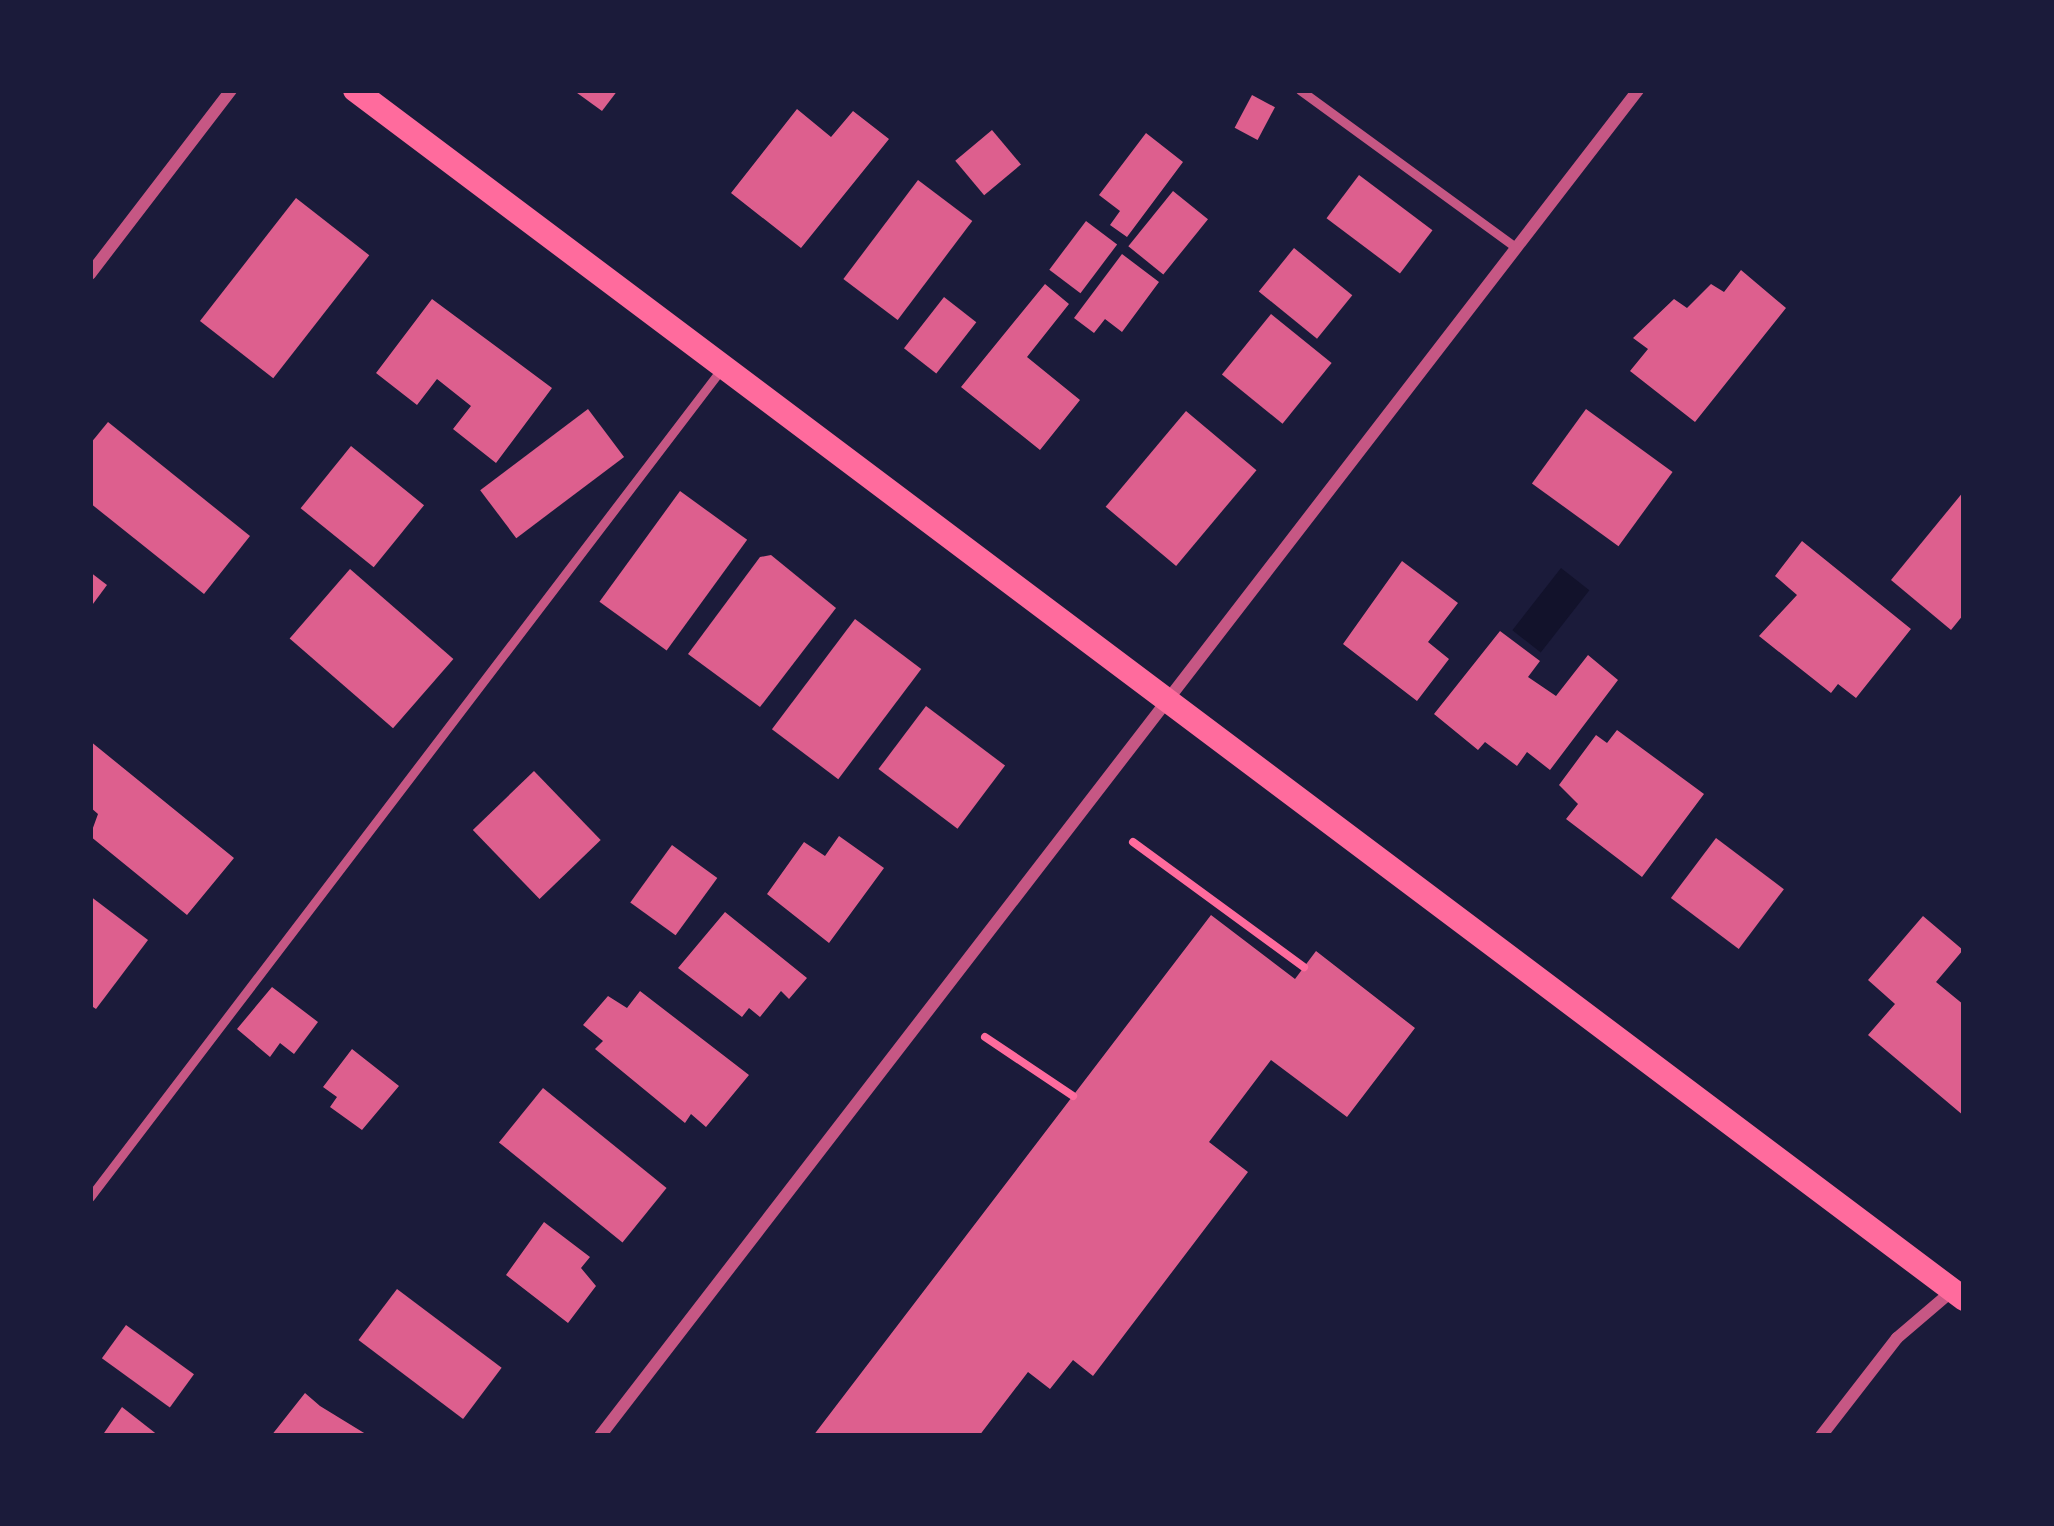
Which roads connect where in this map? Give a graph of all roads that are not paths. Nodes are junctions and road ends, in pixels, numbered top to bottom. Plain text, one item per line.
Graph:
1 (231, 90) edge
2 (355, 90) edge
3 (1300, 90) edge
4 (1638, 90) edge
5 (1517, 248) junction
6 (90, 274) edge
7 (723, 367) junction
8 (1167, 704) junction
9 (90, 1197) edge
10 (1958, 1295) edge
11 (600, 1436) edge
12 (1821, 1436) edge

1 - 6 street
2 - 7 main road
3 - 5 lane
4 - 5 street
5 - 8 street
7 - 8 main road
7 - 9 lane
8 - 10 main road
8 - 11 street
10 - 12 street

